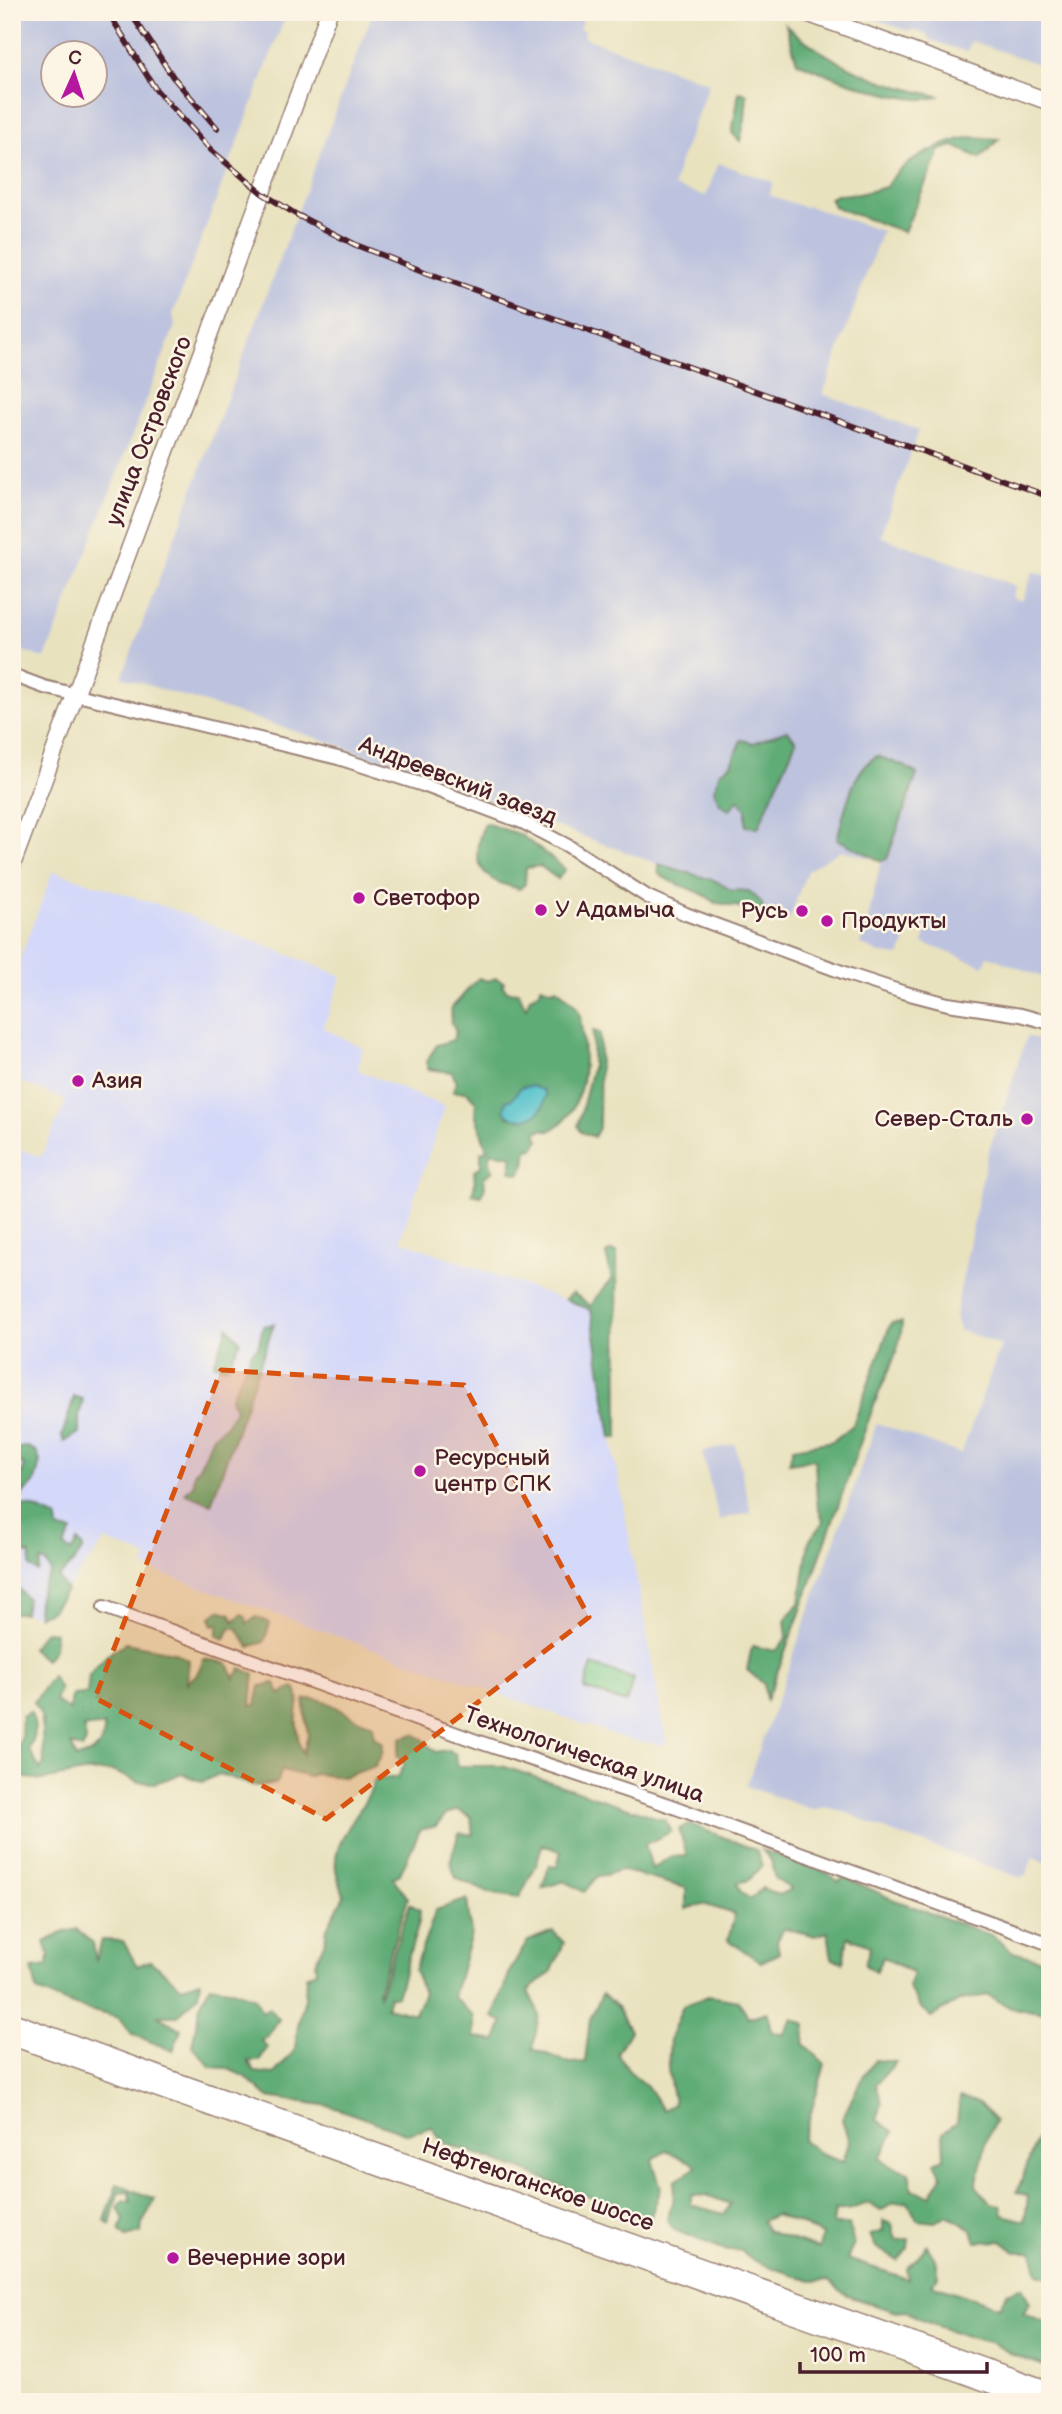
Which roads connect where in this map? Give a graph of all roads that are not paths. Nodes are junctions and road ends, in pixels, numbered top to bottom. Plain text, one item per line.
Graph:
1 (329, 12) edge
2 (804, 12) edge
3 (1050, 102) edge
4 (12, 675) edge
5 (75, 694) junction
6 (12, 865) edge
7 (1050, 1023) edge
8 (104, 1607) dead end
9 (1050, 1944) edge
10 (12, 2021) edge
11 (12, 2037) edge
12 (1050, 2390) edge
13 (1040, 2402) edge

1 - 5 main road, улица Островского
2 - 3 main road
4 - 5 street, Андреевский заезд
5 - 6 main road, улица Островского
5 - 7 street, Андреевский заезд
8 - 9 street, Технологическая улица
10 - 12 main road, Нефтеюганское шоссе
11 - 13 main road, Нефтеюганское шоссе

